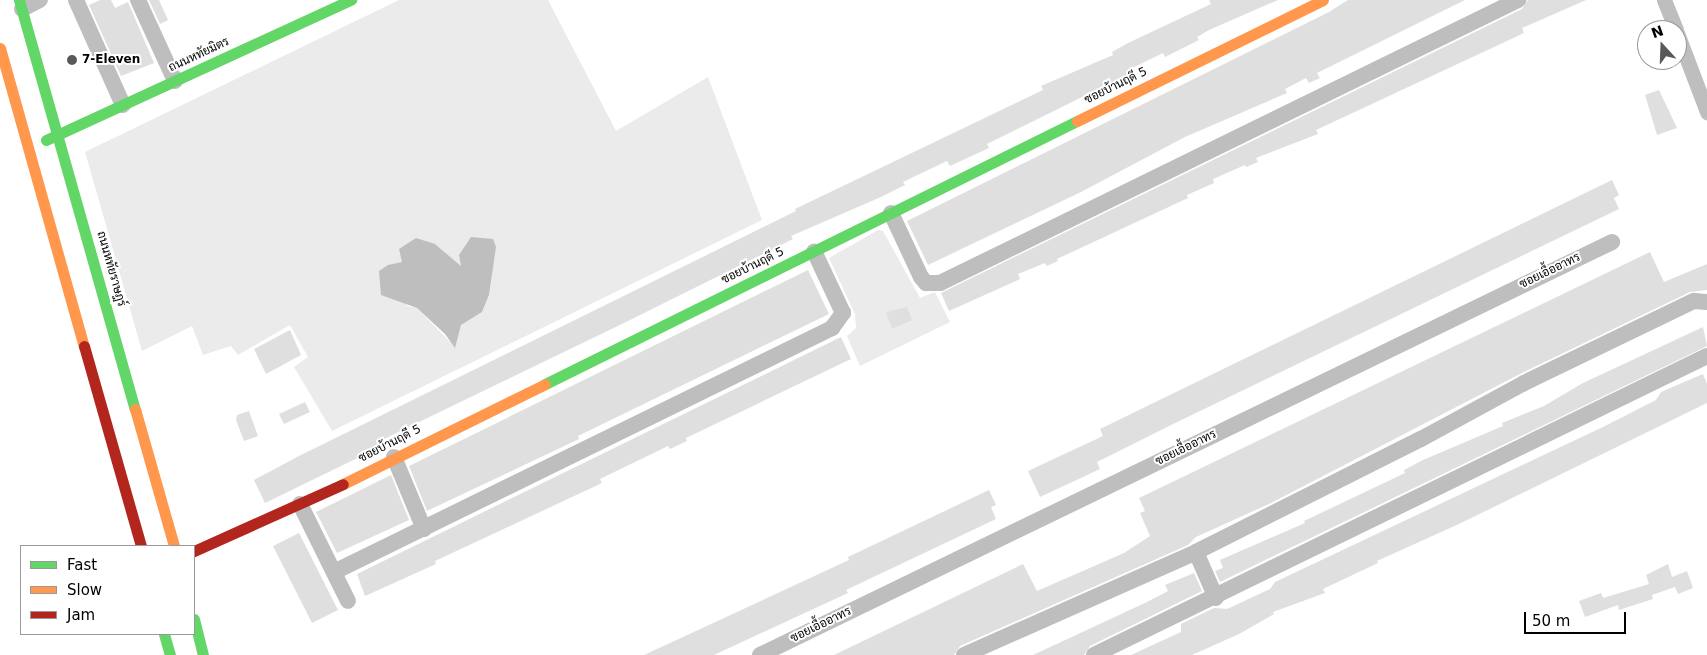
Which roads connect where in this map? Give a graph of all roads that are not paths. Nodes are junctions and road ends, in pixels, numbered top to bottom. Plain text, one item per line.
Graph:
1 (40, 0) edge
2 (76, 0) edge
3 (138, 0) edge
4 (351, 0) edge
5 (1323, 0) edge
6 (1518, 0) edge
7 (21, 5) edge
8 (0, 48) edge
9 (175, 81) junction
10 (123, 106) junction
11 (59, 135) junction
12 (30, 147) junction
13 (891, 213) junction
14 (1612, 242) dead end
15 (814, 251) junction
16 (1707, 302) edge
17 (1707, 356) edge
18 (394, 457) junction
19 (300, 504) junction
20 (424, 529) junction
21 (141, 545) edge
22 (174, 545) edge
23 (195, 550) edge
24 (1196, 552) junction
25 (334, 572) junction
26 (1216, 598) junction
27 (348, 601) dead end
28 (195, 623) edge
29 (164, 635) edge
30 (170, 655) edge
31 (203, 655) edge
32 (760, 655) edge
33 (964, 655) edge
34 (1094, 655) edge

1 - 7 street
2 - 10 street
3 - 9 street
4 - 9 street, ถนนหทัยมิตร
5 - 13 street, ซอยบ้านฤดี 5
6 - 13 street
7 - 11 street, ถนนหทัยราษฎร์
8 - 12 street
9 - 10 street, ถนนหทัยมิตร
10 - 11 street, ถนนหทัยมิตร
11 - 12 street, ถนนหทัยมิตร
11 - 22 street, ถนนหทัยราษฎร์
12 - 21 street
13 - 15 street, ซอยบ้านฤดี 5
14 - 32 street, ซอยเอื้ออาทร
15 - 18 street, ซอยบ้านฤดี 5
15 - 20 street
16 - 24 street
17 - 26 street
18 - 19 street, ซอยบ้านฤดี 5
18 - 20 street
19 - 23 street, ซอยบ้านฤดี 5
19 - 25 street
20 - 25 street
24 - 26 street
24 - 33 street
25 - 27 street
26 - 34 street
28 - 31 street
29 - 30 street

